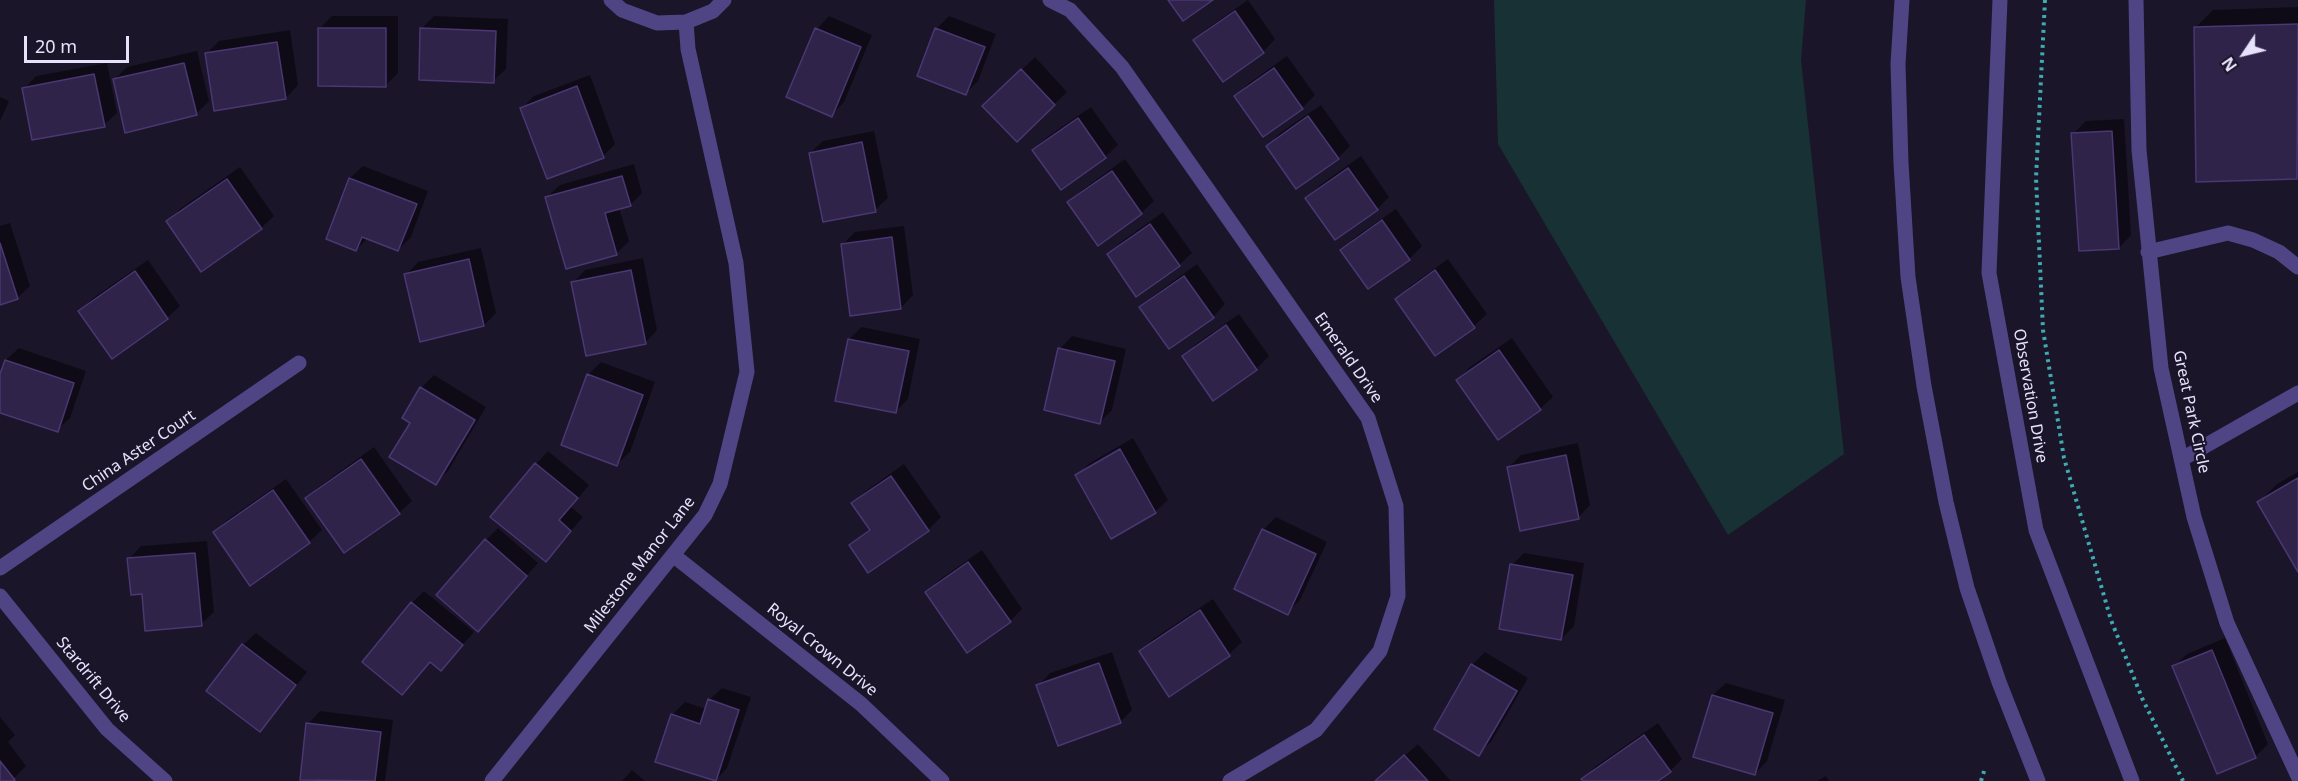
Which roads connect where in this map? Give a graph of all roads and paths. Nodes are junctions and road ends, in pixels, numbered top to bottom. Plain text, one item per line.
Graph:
1 (611, 0) edge
2 (724, 0) edge
3 (1050, 0) edge
4 (1902, 0) edge
5 (2000, 0) edge
6 (2045, 0) edge
7 (2136, 0) edge
8 (1075, 5) edge
9 (686, 22) junction
10 (2148, 252) junction
11 (2298, 267) edge
12 (299, 363) dead end
13 (2298, 393) edge
14 (2182, 459) junction
15 (673, 555) junction
16 (0, 568) edge
17 (0, 596) edge
18 (1985, 768) dead end
19 (2298, 776) edge
20 (165, 781) edge
21 (492, 781) edge
22 (942, 781) edge
23 (1230, 781) edge
24 (1981, 781) edge
25 (2038, 781) edge
26 (2132, 781) edge
27 (2183, 781) edge

1 - 9 street
2 - 9 street
3 - 8 street, Emerald Drive
4 - 25 street
5 - 26 street, Observation Drive
6 - 27 path
7 - 10 street, Great Park Circle
8 - 23 street, Emerald Drive
9 - 15 street, Milestone Manor Lane
10 - 11 street
10 - 14 street, Great Park Circle
12 - 16 street, China Aster Court
13 - 14 street
14 - 19 street, Great Park Circle
15 - 21 street, Milestone Manor Lane
15 - 22 street, Royal Crown Drive
17 - 20 street, Stardrift Drive
18 - 24 path

